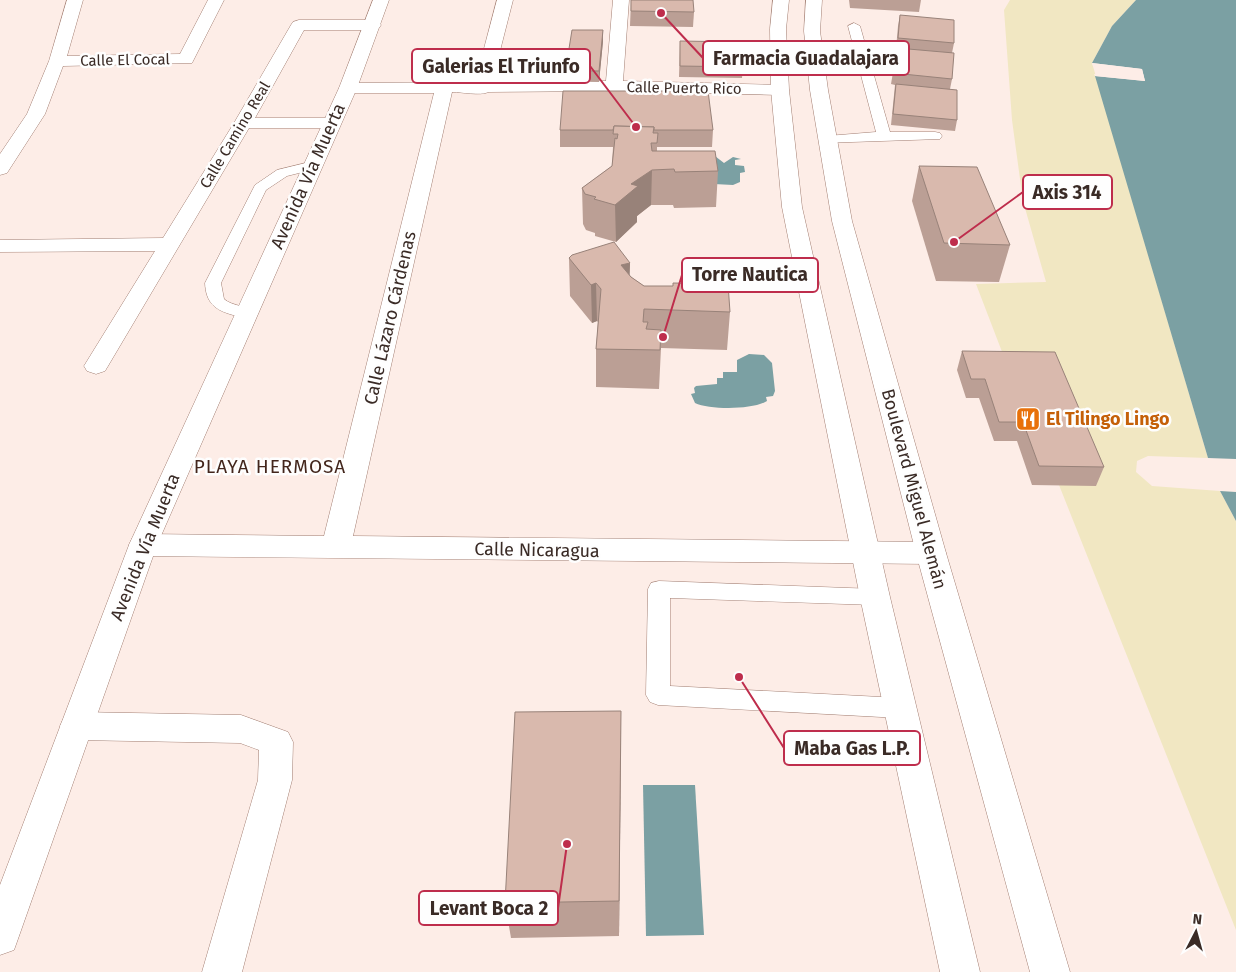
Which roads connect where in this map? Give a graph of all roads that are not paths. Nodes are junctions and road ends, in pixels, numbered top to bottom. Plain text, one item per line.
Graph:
1 (75, 0) edge
2 (216, 0) edge
3 (381, 0) edge
4 (504, 0) edge
5 (621, 0) edge
6 (781, 0) edge
7 (814, 0) edge
8 (373, 25) junction
9 (854, 26) dead end
10 (57, 61) junction
11 (614, 86) junction
12 (348, 88) junction
13 (444, 88) junction
14 (482, 88) junction
15 (780, 90) junction
16 (243, 123) junction
17 (332, 123) junction
18 (884, 136) junction
19 (935, 136) edge
20 (827, 140) junction
21 (314, 164) junction
22 (0, 169) edge
23 (170, 244) junction
24 (0, 246) edge
25 (247, 314) junction
26 (96, 366) dead end
27 (143, 545) junction
28 (336, 548) junction
29 (866, 553) junction
30 (931, 553) junction
31 (875, 597) junction
32 (900, 708) junction
33 (77, 726) junction
34 (0, 936) edge
35 (222, 972) edge
36 (960, 972) edge
37 (1050, 972) edge

1 - 10 street
2 - 10 street, Calle El Cocal
3 - 8 street, Avenida Vía Muerta
4 - 14 street
5 - 11 street
6 - 15 street
7 - 20 street, Boulevard Miguel Alemán
8 - 12 street, Avenida Vía Muerta
8 - 16 street, Calle Camino Real
9 - 18 lane
10 - 22 street
11 - 14 street, Calle Puerto Rico
11 - 15 street, Calle Puerto Rico
12 - 13 street, Calle Puerto Rico
12 - 17 street, Avenida Vía Muerta
13 - 14 street, Calle Puerto Rico
13 - 28 street, Calle Lázaro Cárdenas
15 - 29 street
16 - 17 street
16 - 23 street, Calle Camino Real
17 - 21 street, Avenida Vía Muerta
18 - 19 lane
18 - 20 lane
20 - 30 street, Boulevard Miguel Alemán
21 - 25 street, Avenida Vía Muerta
21 - 25 lane
23 - 24 street
23 - 26 street, Calle Camino Real
25 - 27 street, Avenida Vía Muerta
27 - 28 street, Calle Nicaragua
27 - 33 street, Avenida Vía Muerta
28 - 29 street, Calle Nicaragua
29 - 30 street, Calle Nicaragua
29 - 31 street
30 - 37 street, Boulevard Miguel Alemán
31 - 32 street
31 - 32 lane
32 - 36 street
33 - 34 street, Avenida Vía Muerta
33 - 35 street

